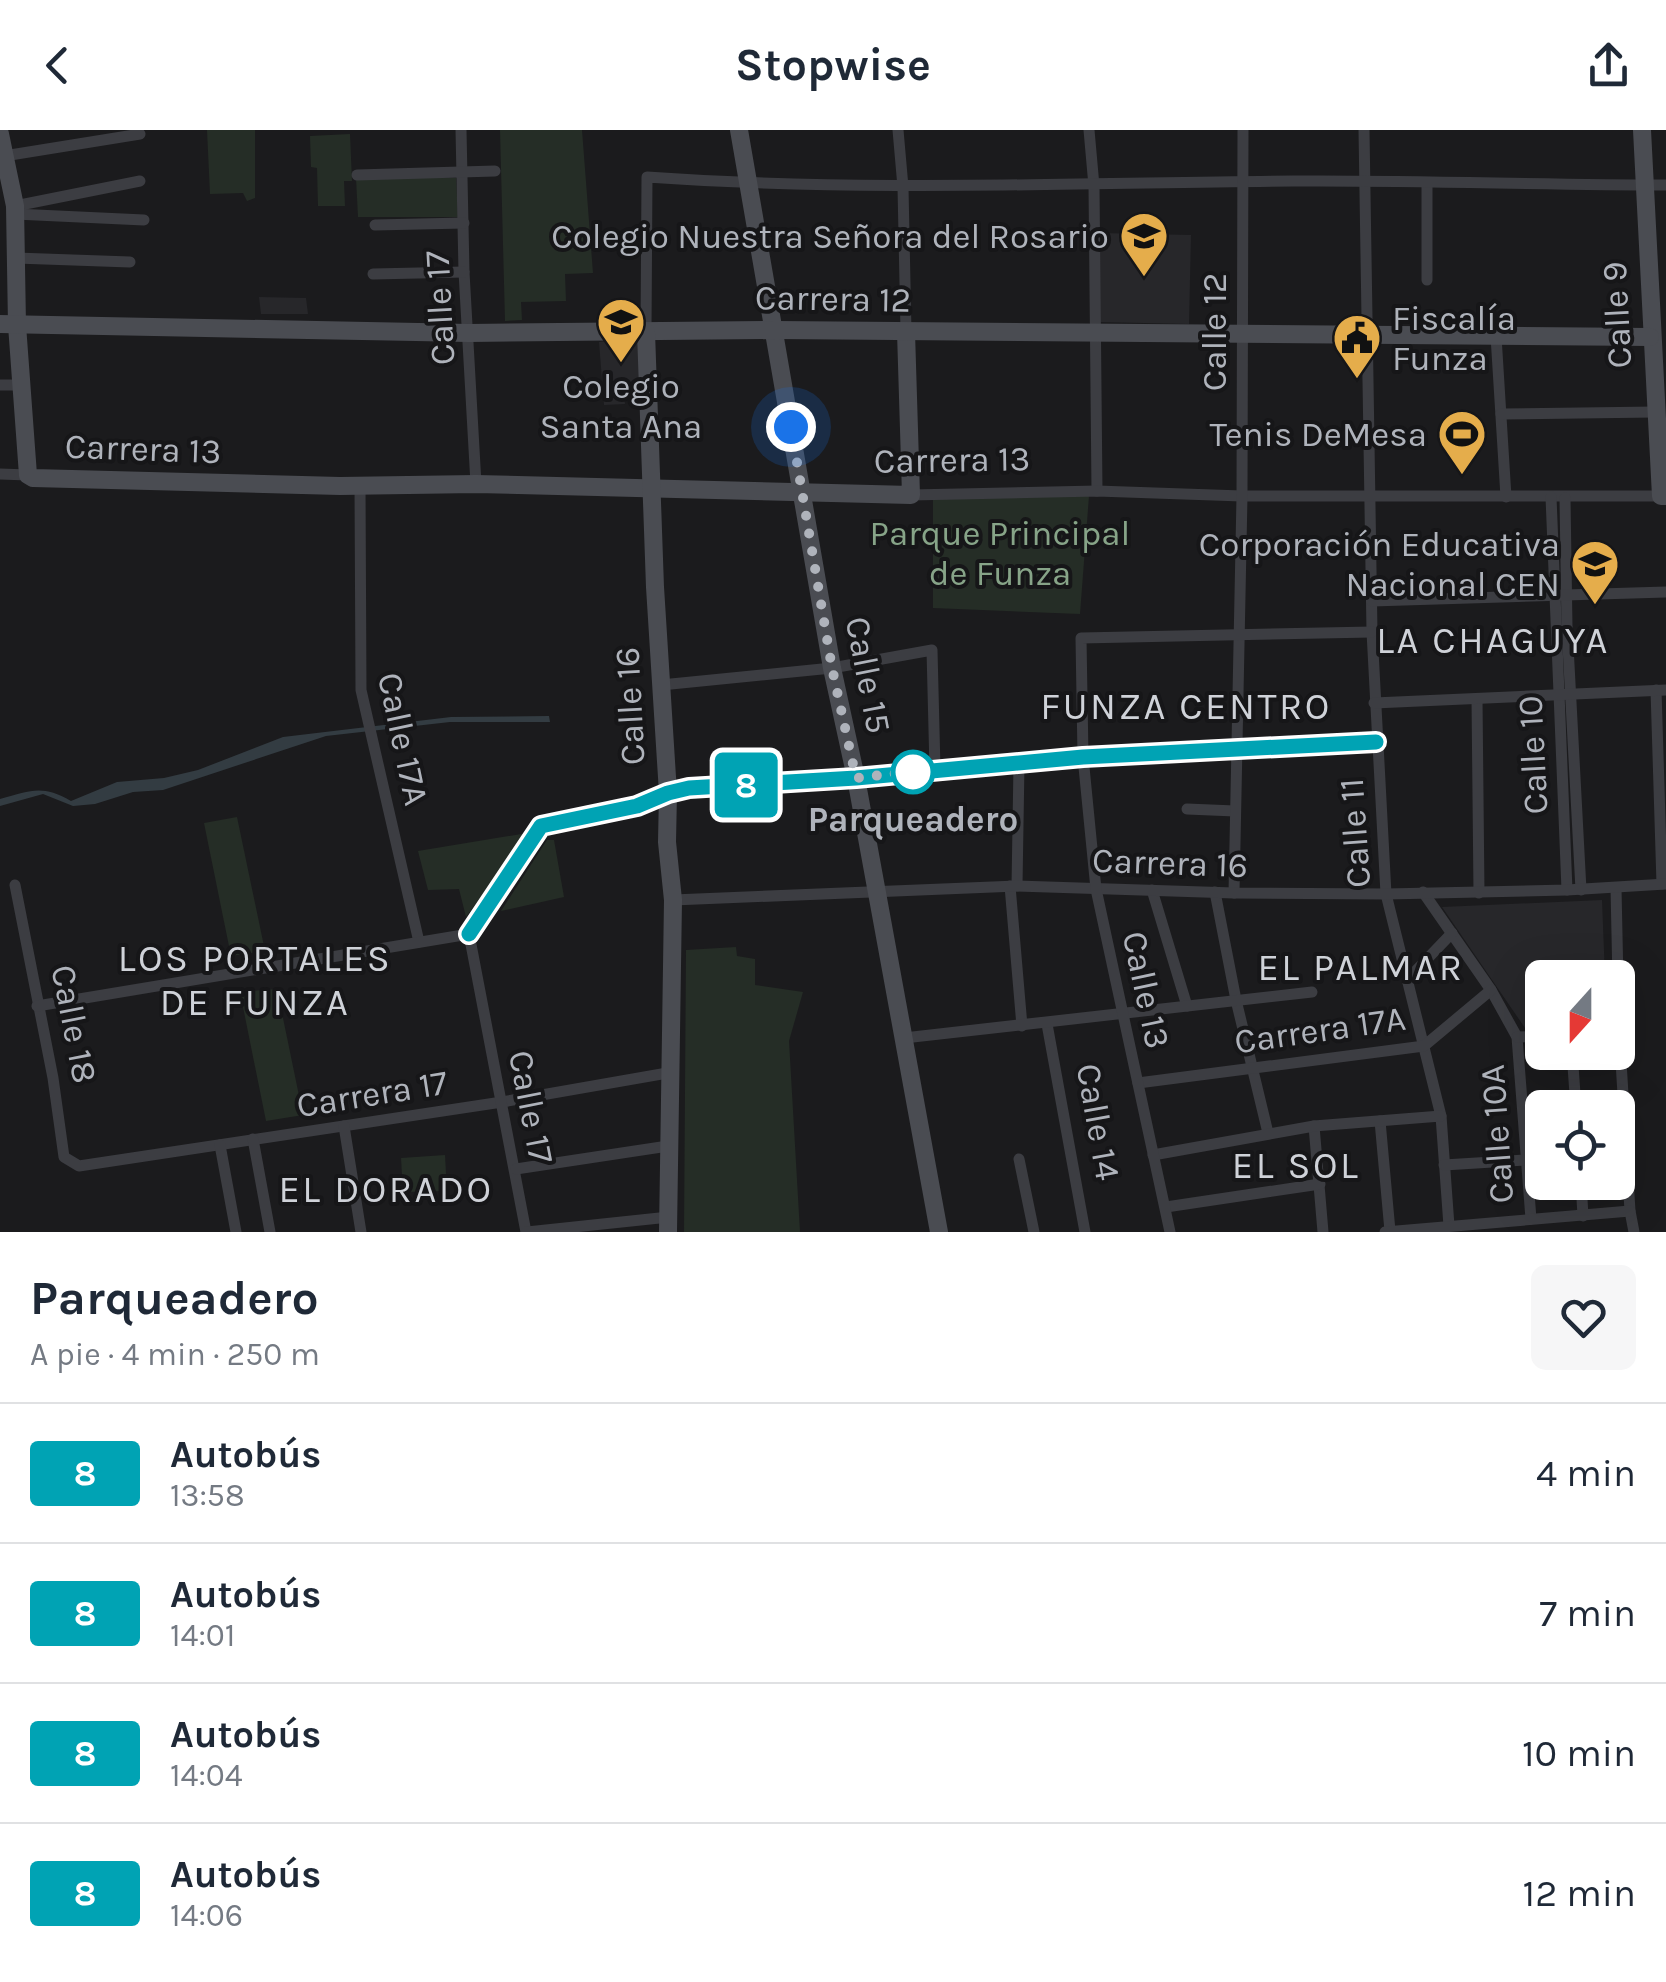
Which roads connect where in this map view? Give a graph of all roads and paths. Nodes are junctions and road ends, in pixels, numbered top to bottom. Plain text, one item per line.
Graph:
1 (461, 130) edge
2 (739, 130) edge
3 (898, 130) edge
4 (1089, 130) edge
5 (1243, 130) edge
6 (1364, 130) edge
7 (1642, 130) edge
8 (0, 134) edge
9 (140, 134) dead end
10 (4, 156) junction
11 (495, 171) dead end
12 (462, 172) junction
13 (357, 174) dead end
14 (140, 180) dead end
15 (1364, 180) junction
16 (1241, 182) junction
17 (1427, 182) junction
18 (750, 184) junction
19 (1666, 184) edge
20 (1644, 185) junction
21 (1094, 186) junction
22 (903, 187) junction
23 (15, 210) junction
24 (144, 220) dead end
25 (464, 223) junction
26 (376, 225) dead end
27 (16, 258) junction
28 (130, 262) dead end
29 (464, 272) junction
30 (373, 274) dead end
31 (1426, 280) dead end
32 (8, 325) edge
33 (776, 330) junction
34 (646, 332) junction
35 (906, 332) junction
36 (469, 333) junction
37 (1369, 333) junction
38 (1094, 334) junction
39 (1241, 336) junction
40 (1496, 336) junction
41 (1658, 337) edge
42 (22, 384) junction
43 (0, 385) edge
44 (1656, 412) junction
45 (1502, 414) junction
46 (0, 474) edge
47 (28, 475) junction
48 (476, 484) junction
49 (360, 486) junction
50 (652, 489) junction
51 (1097, 490) junction
52 (802, 492) junction
53 (911, 494) junction
54 (1242, 496) junction
55 (1368, 496) junction
56 (1664, 496) edge
57 (1506, 497) junction
58 (1558, 498) junction
59 (1666, 592) edge
60 (1561, 595) junction
61 (1372, 601) junction
62 (1562, 627) junction
63 (1372, 632) junction
64 (1237, 637) junction
65 (832, 668) junction
66 (661, 685) junction
67 (1661, 690) edge
68 (1557, 694) junction
69 (1572, 694) junction
70 (1477, 699) junction
71 (1374, 703) junction
72 (1376, 742) junction
73 (1237, 747) junction
74 (1083, 757) junction
75 (1019, 764) junction
76 (935, 769) junction
77 (856, 778) junction
78 (1663, 785) edge
79 (668, 793) junction
80 (1187, 809) dead end
81 (1235, 811) junction
82 (1664, 884) edge
83 (15, 886) dead end
84 (1014, 886) junction
85 (1616, 888) junction
86 (1096, 889) junction
87 (876, 890) junction
88 (1152, 890) junction
89 (1574, 890) junction
90 (1215, 892) junction
91 (1423, 892) junction
92 (1234, 893) junction
93 (1479, 893) junction
94 (1386, 894) junction
95 (673, 900) junction
96 (1452, 933) junction
97 (469, 934) junction
98 (418, 942) junction
99 (1617, 960) edge
100 (1407, 980) junction
101 (1492, 990) junction
102 (1312, 992) dead end
103 (1236, 1000) junction
104 (37, 1006) junction
105 (1187, 1006) junction
106 (1122, 1015) junction
107 (1047, 1024) junction
108 (1022, 1026) junction
109 (1517, 1037) junction
110 (1525, 1037) edge
111 (904, 1038) junction
112 (1424, 1046) junction
113 (1253, 1068) junction
114 (1621, 1070) edge
115 (673, 1072) junction
116 (1138, 1083) junction
117 (502, 1102) junction
118 (1441, 1116) junction
119 (1380, 1120) junction
120 (344, 1126) junction
121 (1314, 1126) junction
122 (1268, 1133) junction
123 (253, 1140) junction
124 (220, 1145) junction
125 (668, 1146) junction
126 (1153, 1154) junction
127 (1020, 1159) dead end
128 (1525, 1160) joint
129 (78, 1166) joint
130 (1444, 1166) junction
131 (516, 1169) junction
132 (1320, 1184) junction
133 (1529, 1200) edge
134 (1583, 1200) edge
135 (1166, 1207) junction
136 (1630, 1211) junction
137 (1584, 1216) junction
138 (1531, 1219) junction
139 (668, 1224) edge
140 (1448, 1226) junction
141 (1479, 1228) edge
142 (236, 1232) edge
143 (270, 1232) edge
144 (361, 1232) edge
145 (527, 1232) edge
146 (939, 1232) edge
147 (1034, 1232) edge
148 (1085, 1232) edge
149 (1170, 1232) edge
150 (1323, 1232) edge
151 (1388, 1232) edge
152 (1634, 1232) edge

1 - 12 street, Calle 17
2 - 18 main road, Calle 15
3 - 22 street
4 - 21 street
5 - 16 street, Calle 12
6 - 15 street, Calle 11
7 - 20 main road, Calle 9
8 - 10 main road
9 - 10 street
10 - 23 main road
11 - 12 street
12 - 13 street
12 - 25 street, Calle 17
14 - 23 street
15 - 16 street
15 - 17 street
15 - 37 street, Calle 11
16 - 21 street
16 - 39 street, Calle 12
17 - 20 street
17 - 31 street
18 - 22 street
18 - 33 main road, Calle 15
18 - 34 street, Calle 16
19 - 20 street
20 - 41 main road, Calle 9
21 - 22 street
21 - 38 street
22 - 35 street
23 - 24 street
23 - 27 main road
25 - 26 street
25 - 29 street, Calle 17
27 - 28 street
27 - 32 main road
29 - 30 street
29 - 36 street, Calle 17
32 - 36 main road, Carrera 12
32 - 42 main road
33 - 34 main road, Carrera 12
33 - 35 main road, Carrera 12
33 - 52 main road, Calle 15
34 - 36 main road, Carrera 12
34 - 50 main road, Calle 16
35 - 38 main road, Carrera 12
35 - 53 main road
36 - 48 street, Calle 17
37 - 39 main road, Carrera 12
37 - 40 main road, Carrera 12
37 - 55 street, Calle 11
38 - 39 main road, Carrera 12
38 - 51 street
39 - 54 street, Calle 12
40 - 41 main road, Carrera 12
40 - 45 street
41 - 44 main road, Calle 9
42 - 43 street
42 - 47 main road
44 - 45 street
44 - 56 main road, Calle 9
45 - 57 street
46 - 47 street, Carrera 13
47 - 49 main road, Carrera 13
48 - 49 main road, Carrera 13
48 - 50 main road, Carrera 13
49 - 98 street, Calle 17A
50 - 52 main road, Carrera 13
50 - 66 main road, Calle 16
51 - 53 street, Carrera 13
51 - 54 street, Carrera 13
52 - 53 main road, Carrera 13
52 - 65 main road, Calle 15
54 - 55 street, Carrera 13
54 - 64 street, Calle 12
55 - 57 street, Carrera 13
55 - 61 street, Calle 11
56 - 58 street, Carrera 13
57 - 58 street, Carrera 13
58 - 60 street, Calle 10
59 - 60 street
60 - 61 street
60 - 62 street, Calle 10
61 - 63 street, Calle 11
62 - 68 street, Calle 10
62 - 69 street, Calle 10
63 - 64 street
63 - 71 street, Calle 11
64 - 73 street, Calle 12
64 - 74 street, Calle 13
65 - 66 street
65 - 76 street
65 - 77 main road, Calle 15
66 - 79 main road, Calle 16
67 - 69 street
67 - 78 street
68 - 69 street
68 - 70 street
68 - 89 street, Calle 10
69 - 89 street, Calle 10
70 - 71 street
70 - 93 street
71 - 72 street, Calle 11
72 - 73 street
72 - 94 street, Calle 11
73 - 74 street
73 - 81 street, Calle 12
74 - 75 street
74 - 86 street, Calle 13
75 - 76 street
75 - 84 street
76 - 77 street
77 - 79 street
77 - 87 main road, Calle 15
78 - 82 street
79 - 95 main road, Calle 16
79 - 97 street
80 - 81 street
81 - 92 street, Calle 12
82 - 85 street, Carrera 16
83 - 104 street, Calle 18
84 - 86 street, Carrera 16
84 - 87 street, Carrera 16
84 - 108 street
85 - 89 street, Carrera 16
85 - 99 street
86 - 88 street, Carrera 16
86 - 106 street, Calle 13
87 - 95 street, Carrera 16
87 - 111 main road, Calle 15
88 - 90 street, Carrera 16
88 - 105 street
89 - 93 street, Carrera 16
90 - 92 street, Carrera 16
90 - 103 street
91 - 93 street, Carrera 16
91 - 94 street, Carrera 16
91 - 96 street, Calle 10A
92 - 94 street, Carrera 16
94 - 100 street, Calle 11
95 - 115 main road, Calle 16
96 - 100 street
96 - 101 street, Calle 10A
97 - 98 street
97 - 117 street, Calle 17
98 - 104 street
100 - 112 street, Calle 11
101 - 109 street, Calle 10A
101 - 112 street, Carrera 17A
102 - 103 street
103 - 105 street
103 - 113 street
104 - 129 street, Calle 18
105 - 106 street
106 - 107 street
106 - 116 street, Calle 13
107 - 108 street
107 - 148 street, Calle 14
108 - 111 street
109 - 110 street
109 - 128 street, Calle 10A
111 - 146 main road, Calle 15
112 - 113 street, Carrera 17A
112 - 118 street, Calle 11
113 - 116 street, Carrera 17A
113 - 122 street
114 - 136 street
115 - 117 street, Carrera 17
115 - 125 main road, Calle 16
116 - 126 street, Calle 13
117 - 120 street, Carrera 17
117 - 131 street, Calle 17
118 - 119 street
118 - 130 street, Calle 11
119 - 121 street
119 - 151 street
120 - 123 street, Carrera 17
120 - 144 street
121 - 122 street
121 - 132 street
122 - 126 street
123 - 124 street, Carrera 17
123 - 143 street
124 - 129 street, Carrera 17
124 - 142 street
125 - 131 street
125 - 139 main road, Calle 16
126 - 135 street, Calle 13
127 - 147 street
128 - 130 street
130 - 140 street, Calle 11
131 - 145 street, Calle 17
132 - 135 street
132 - 150 street
133 - 138 street, Calle 10A
134 - 137 street
135 - 149 street, Calle 13
136 - 137 street
136 - 152 street
137 - 138 street
138 - 141 street
139 - 145 street
140 - 141 street
140 - 151 street

